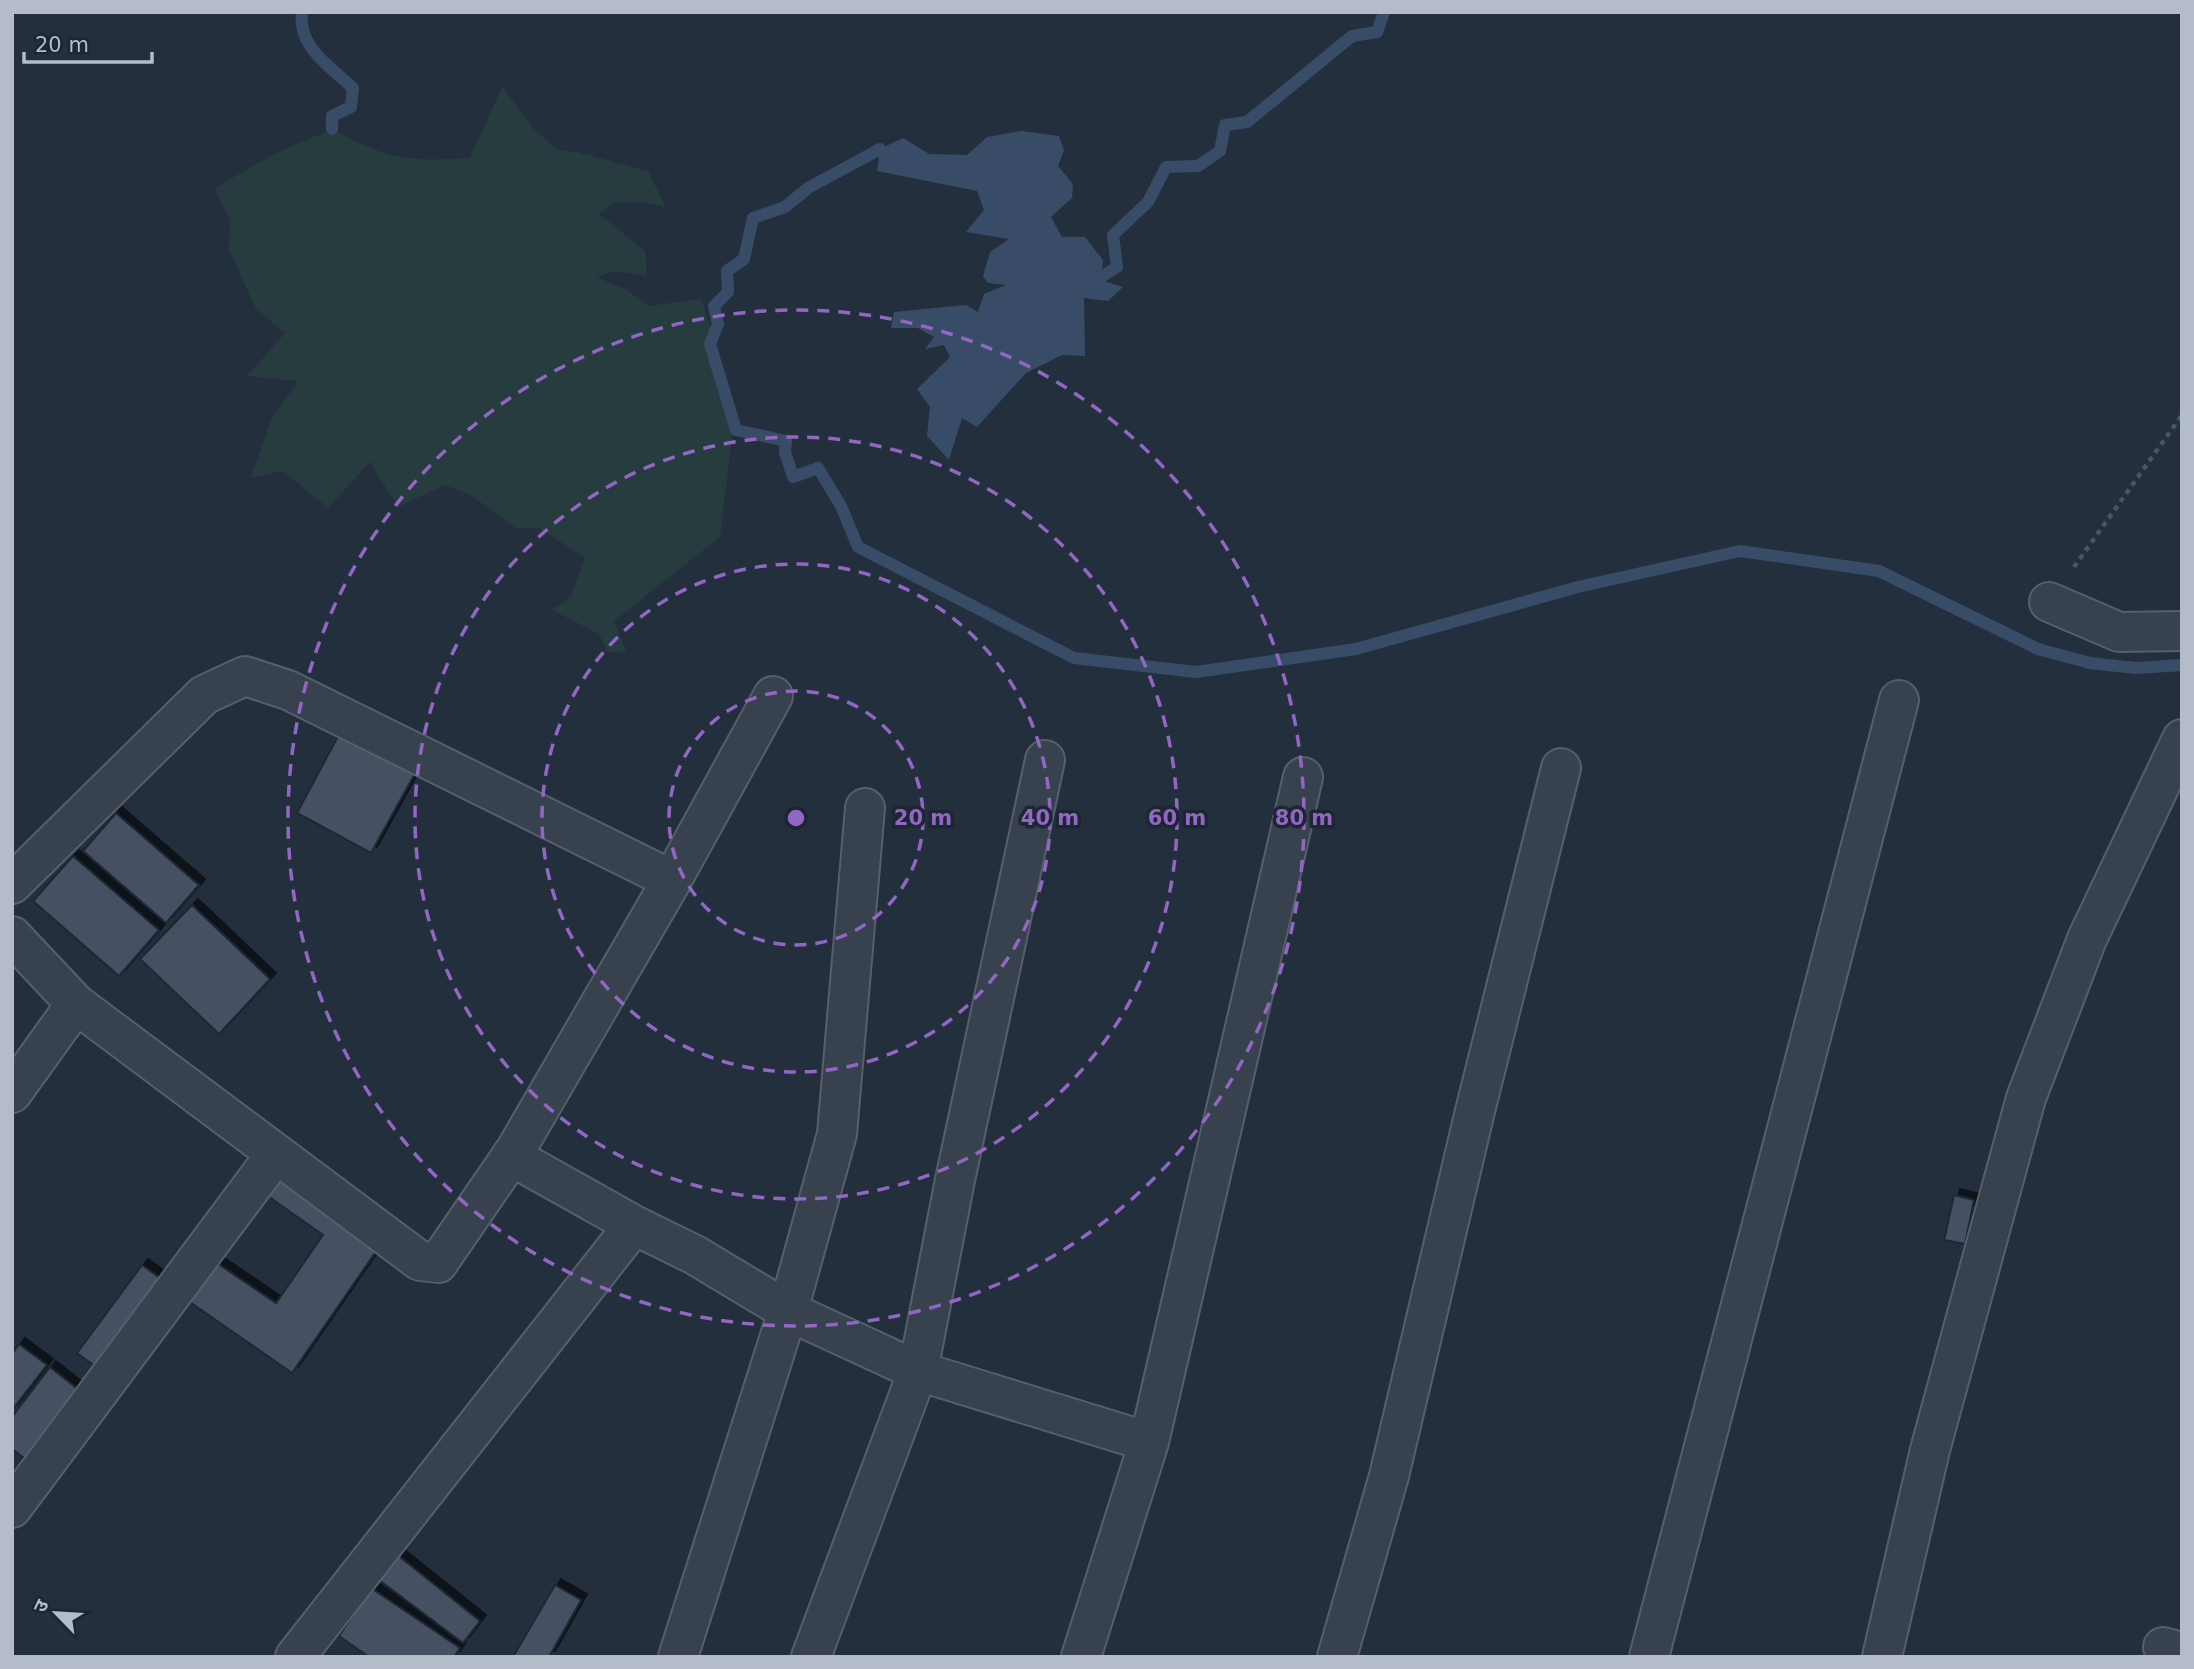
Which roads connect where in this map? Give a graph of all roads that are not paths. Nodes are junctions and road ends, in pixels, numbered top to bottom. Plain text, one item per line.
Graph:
1 (2049, 602) road end
2 (2182, 631) edge
3 (773, 695) dead end
4 (1899, 700) dead end
5 (2182, 739) edge
6 (1045, 760) dead end
7 (1561, 768) dead end
8 (1303, 777) dead end
9 (865, 808) dead end
10 (672, 880) junction
11 (12, 884) edge
12 (12, 936) edge
13 (76, 1004) junction
14 (12, 1093) edge
15 (276, 1154) junction
16 (511, 1156) junction
17 (635, 1225) junction
18 (788, 1311) junction
19 (919, 1371) junction
20 (1149, 1442) junction
21 (12, 1508) edge
22 (295, 1657) edge
23 (678, 1657) edge
24 (811, 1657) edge
25 (1081, 1657) edge
26 (1336, 1657) edge
27 (1650, 1657) edge
28 (1882, 1657) edge

1 - 2 street
3 - 10 street
4 - 27 street
5 - 28 street
6 - 19 street
7 - 26 street
8 - 20 street
9 - 18 street
10 - 11 street
10 - 16 street
12 - 13 street
13 - 14 street
13 - 15 street
15 - 16 street
15 - 21 street
16 - 17 street
17 - 18 street
17 - 22 street
18 - 19 street
18 - 23 street
19 - 20 street
19 - 24 street
20 - 25 street

